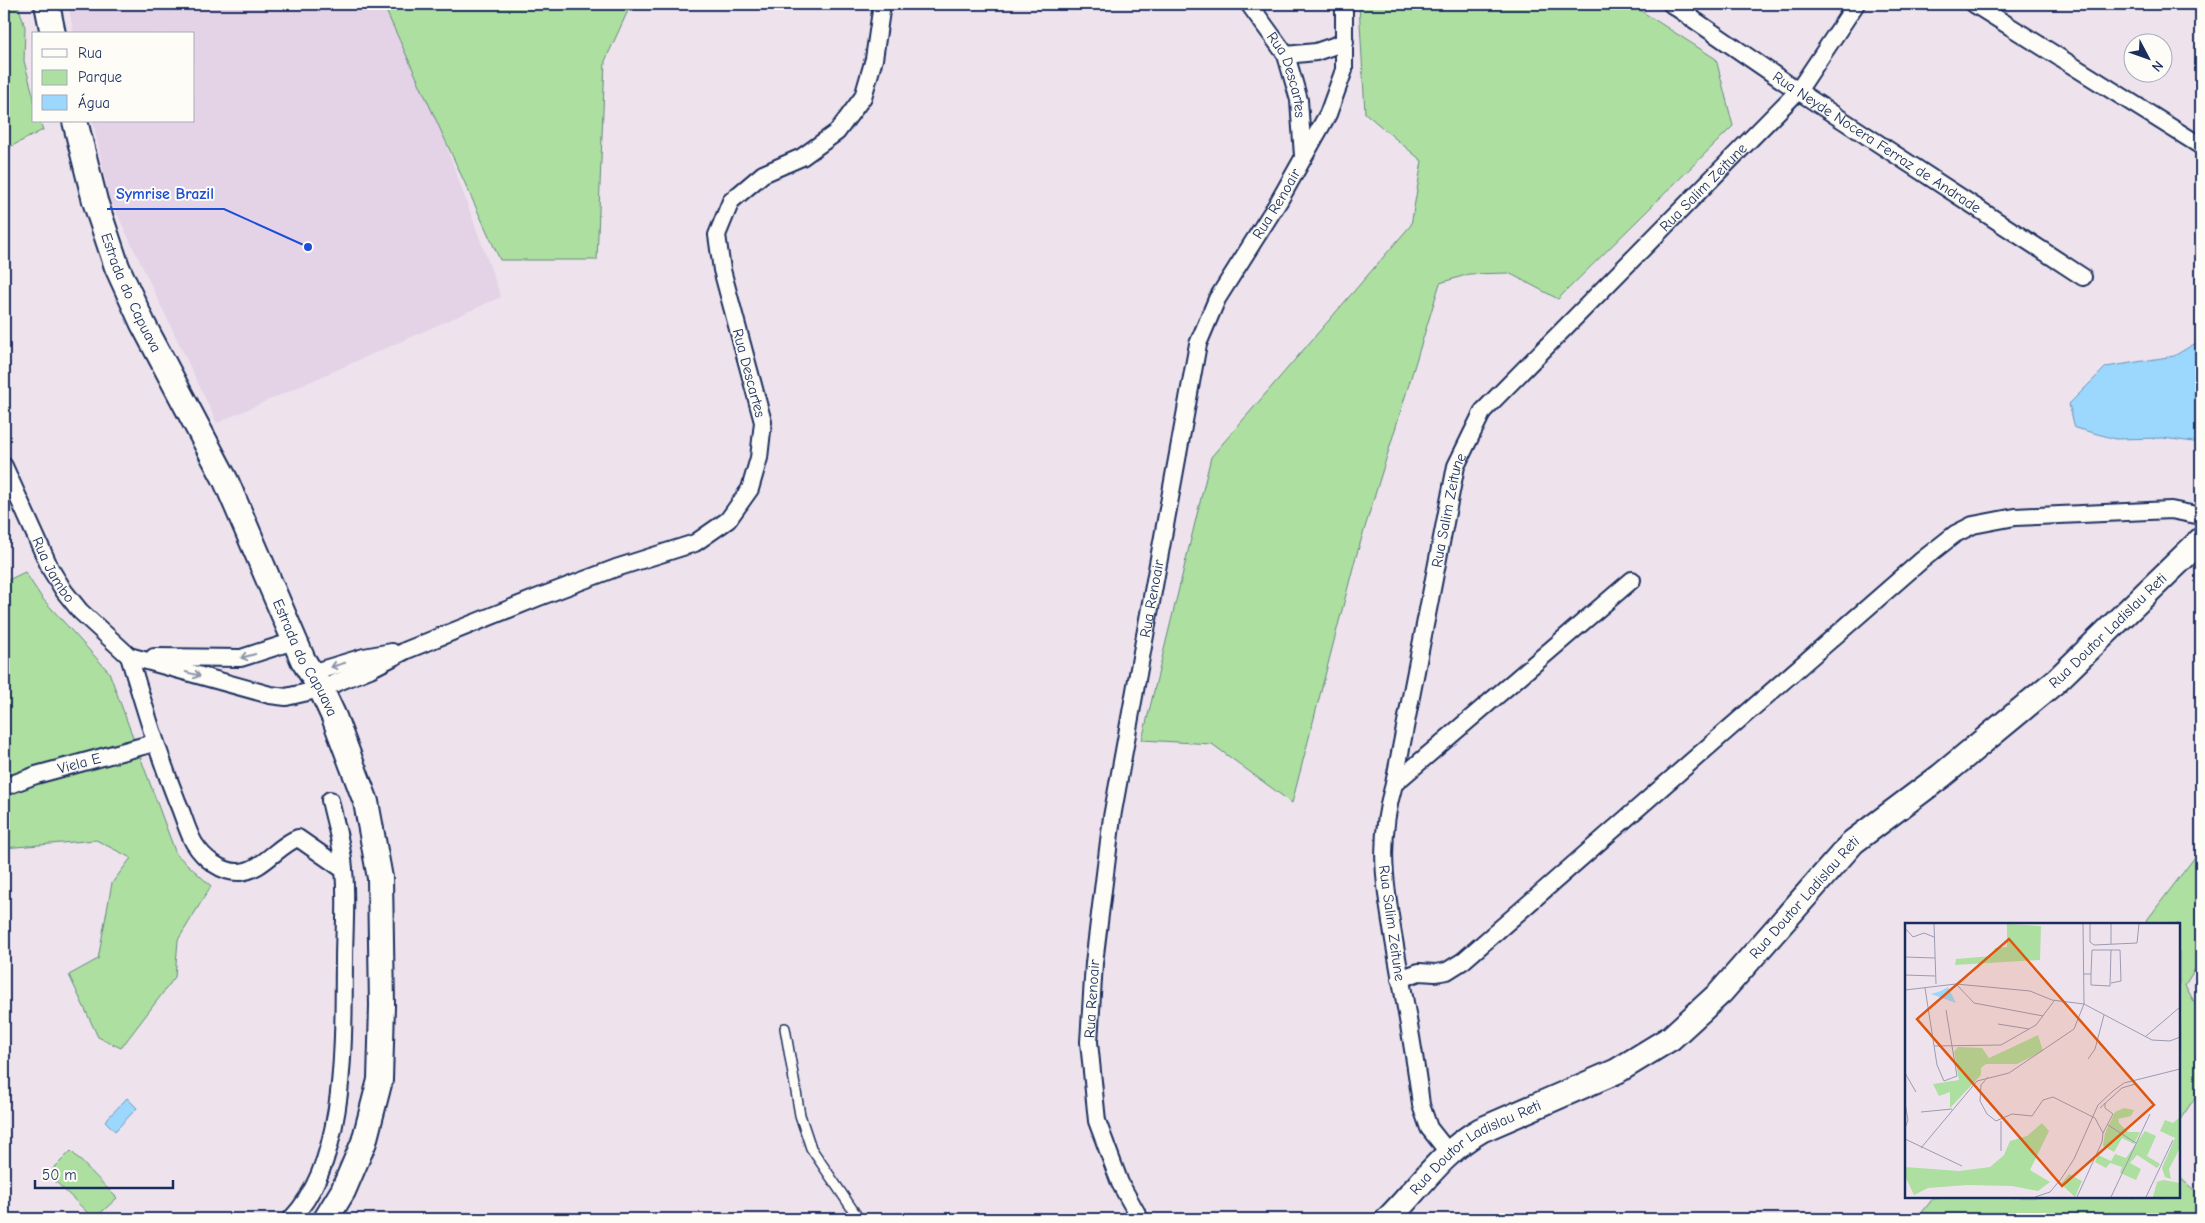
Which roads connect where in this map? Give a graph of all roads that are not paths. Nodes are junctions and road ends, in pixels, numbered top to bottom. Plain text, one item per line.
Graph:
1 (47, 4) edge
2 (882, 4) edge
3 (1249, 4) edge
4 (1344, 4) edge
5 (1671, 4) edge
6 (1856, 4) edge
7 (1974, 4) edge
8 (54, 32) edge
9 (1346, 42) junction
10 (1286, 55) junction
11 (1798, 91) junction
12 (75, 122) edge
13 (2201, 146) edge
14 (1303, 156) junction
15 (2083, 277) dead end
16 (4, 466) edge
17 (2201, 516) edge
18 (2201, 540) edge
19 (1632, 580) dead end
20 (294, 641) junction
21 (130, 656) junction
22 (316, 681) junction
23 (154, 743) junction
24 (1394, 784) junction
25 (4, 787) edge
26 (330, 800) dead end
27 (344, 870) junction
28 (1400, 979) junction
29 (785, 1028) dead end
30 (1448, 1152) junction
31 (291, 1219) edge
32 (326, 1219) edge
33 (859, 1219) edge
34 (1140, 1219) edge
35 (1388, 1219) edge

1 - 8 main road
2 - 22 street, Rua Descartes
3 - 10 street, Rua Descartes
4 - 9 street, Rua Renoair
5 - 11 street, Rua Neyde Nocera Ferraz de Andrade
6 - 11 street, Rua Salim Zeitune
7 - 13 street
9 - 10 street
9 - 14 street, Rua Renoair
10 - 14 street, Rua Descartes
11 - 15 street, Rua Neyde Nocera Ferraz de Andrade
11 - 24 street, Rua Salim Zeitune
12 - 20 main road, Estrada do Capuava
14 - 34 street, Rua Renoair
16 - 21 street, Rua Jambo
17 - 28 street
18 - 30 main road, Rua Doutor Ladislau Reti
19 - 24 street
20 -> 21 street
20 - 22 main road, Estrada do Capuava
21 -> 22 street, Rua Descartes
21 - 23 street
22 - 32 main road, Estrada do Capuava
23 - 25 street, Viela E
23 - 27 street
24 - 28 street, Rua Salim Zeitune
26 - 27 street
27 - 31 street
28 - 30 street, Rua Salim Zeitune
29 - 33 lane
30 - 35 main road, Rua Doutor Ladislau Reti

